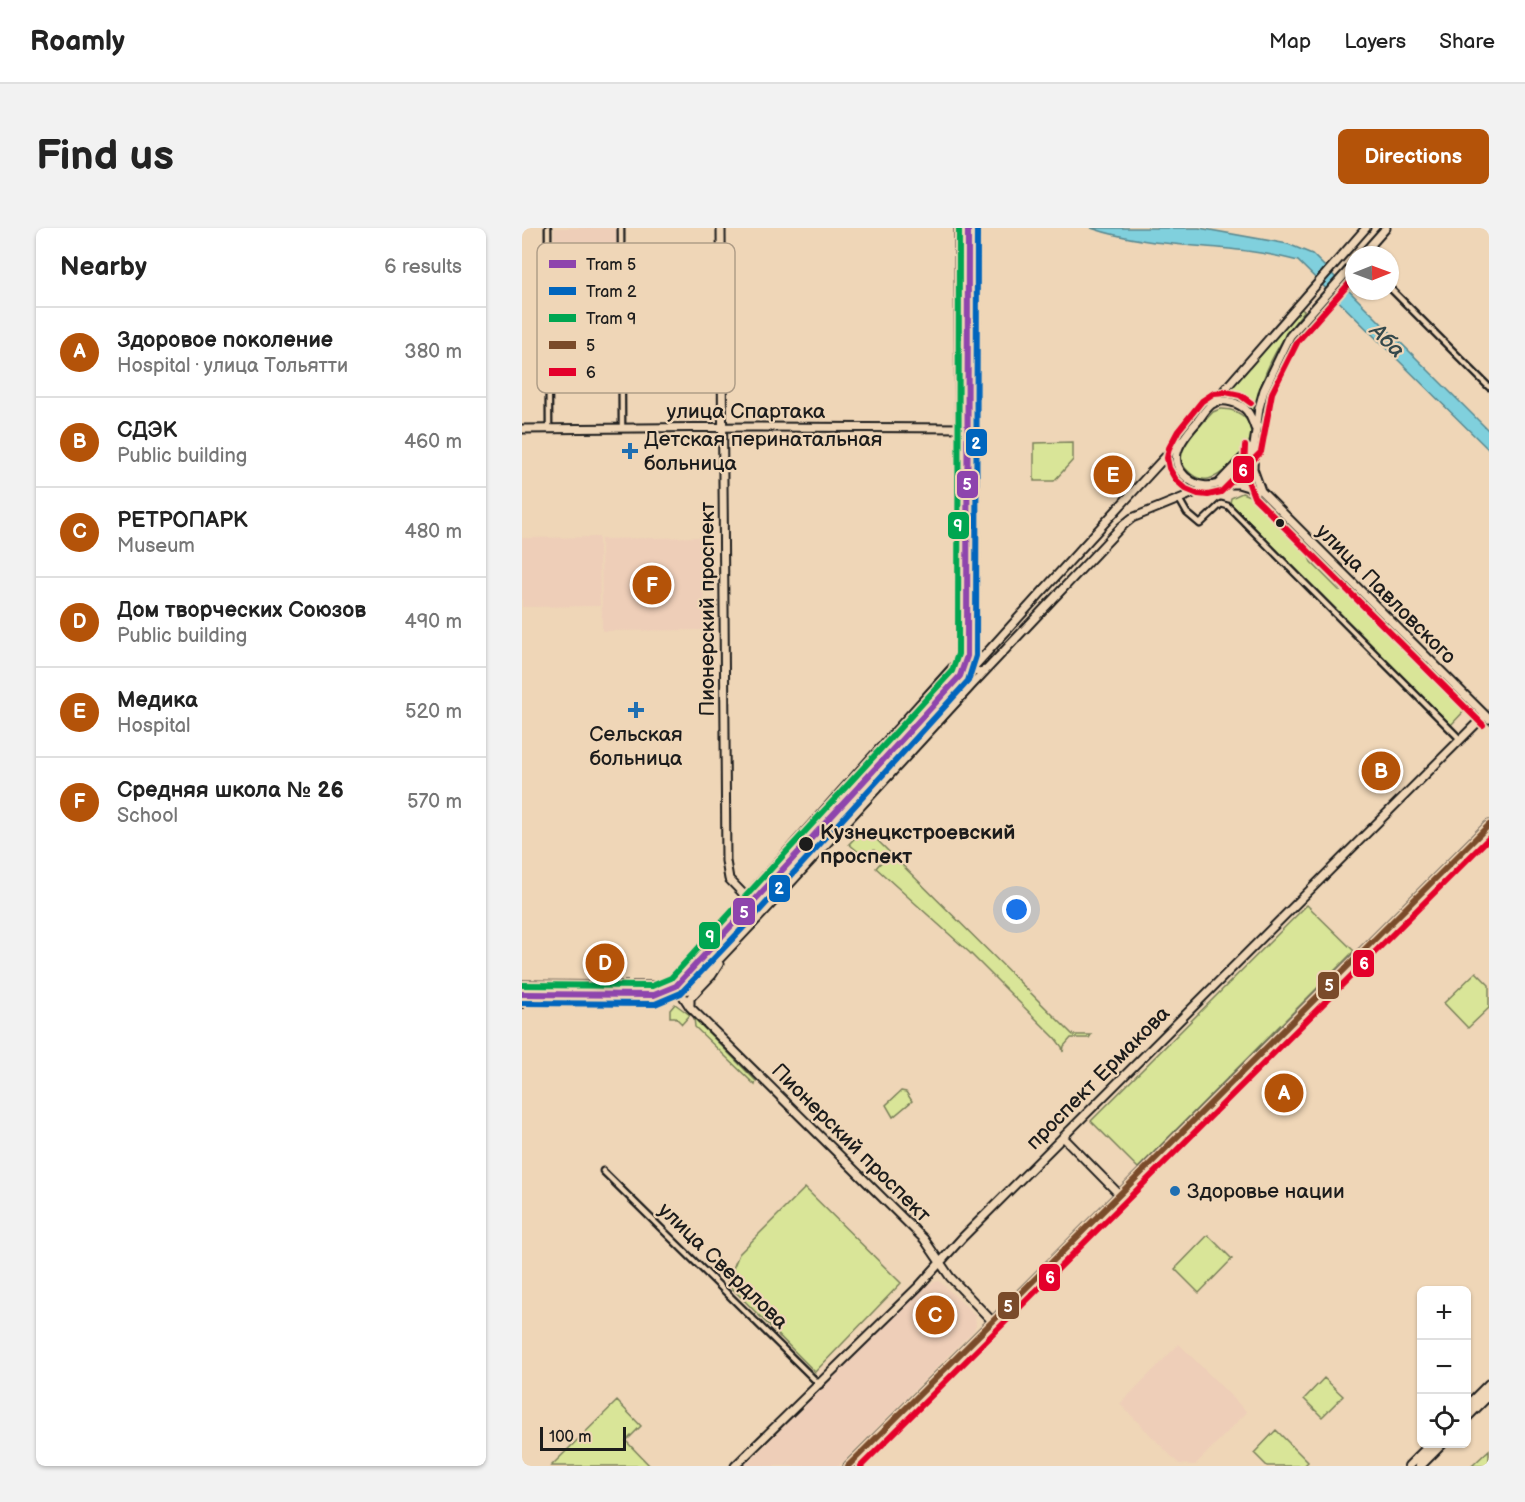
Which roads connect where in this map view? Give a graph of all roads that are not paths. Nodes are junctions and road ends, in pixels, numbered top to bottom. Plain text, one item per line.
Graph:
1 (548, 228) edge
2 (621, 228) edge
3 (721, 228) edge
4 (959, 228) edge
5 (972, 228) edge
6 (1366, 228) edge
7 (1386, 228) edge
8 (548, 243) edge
9 (621, 243) edge
10 (721, 243) edge
11 (1370, 246) edge
12 (1345, 274) edge
13 (1399, 297) edge
14 (1489, 387) edge
15 (549, 393) edge
16 (622, 393) edge
17 (723, 393) edge
18 (1212, 404) junction
19 (622, 427) junction
20 (723, 427) junction
21 (960, 428) junction
22 (971, 428) junction
23 (1255, 428) junction
24 (522, 429) edge
25 (549, 429) junction
26 (1179, 442) junction
27 (1254, 446) junction
28 (1214, 485) junction
29 (1260, 491) junction
30 (1179, 499) junction
31 (973, 641) junction
32 (993, 643) junction
33 (960, 646) junction
34 (965, 659) junction
35 (973, 668) junction
36 (988, 668) junction
37 (962, 678) junction
38 (972, 685) junction
39 (1487, 717) edge
40 (1462, 740) junction
41 (895, 753) junction
42 (902, 760) junction
43 (1489, 825) edge
44 (745, 897) junction
45 (756, 907) junction
46 (763, 913) junction
47 (729, 949) junction
48 (688, 980) junction
49 (522, 985) edge
50 (661, 986) junction
51 (681, 993) junction
52 (663, 998) junction
53 (523, 1001) edge
54 (690, 1007) junction
55 (1063, 1137) junction
56 (603, 1171) dead end
57 (1119, 1194) junction
58 (940, 1262) junction
59 (992, 1321) junction
60 (1489, 1384) edge
61 (820, 1385) junction
62 (1489, 1395) edge
63 (1471, 1403) edge
64 (1471, 1414) edge
65 (1426, 1448) edge
66 (1437, 1448) edge
67 (735, 1466) edge
68 (848, 1466) edge
69 (1409, 1466) edge
70 (1420, 1466) edge

1 - 8 street
2 - 9 street
3 - 10 main road, Пионерский проспект
4 - 21 main road
5 - 22 main road
6 - 18 main road
7 - 11 main road
12 - 23 main road
13 - 14 street
15 - 25 street
16 - 19 street
17 - 20 main road, Пионерский проспект
18 - 23 main road
18 - 26 main road
19 - 20 main road, улица Спартака
19 - 25 main road, улица Спартака
20 - 21 main road, улица Спартака
20 - 44 main road, Пионерский проспект
21 - 22 main road, улица Спартака
21 - 33 main road
22 - 31 main road
23 - 27 main road
24 - 25 main road, улица Спартака
26 - 28 main road
26 - 32 main road
27 - 28 main road
27 - 29 main road
28 - 29 main road
28 - 30 main road
29 - 39 main road, улица Павловского
30 - 36 main road
30 - 40 street
31 - 32 main road
31 - 35 main road
32 - 35 main road
33 - 34 main road
33 - 44 street
34 - 35 main road
34 - 37 main road
35 - 36 main road
35 - 37 main road
35 - 38 main road
36 - 38 main road
37 - 41 main road
38 - 42 main road
39 - 40 main road, проспект Ермакова
40 - 55 main road, проспект Ермакова
41 - 42 street
41 - 45 main road
42 - 46 main road
43 - 57 main road
44 - 45 main road, Пионерский проспект
45 - 46 main road, Пионерский проспект
45 - 48 main road
46 - 47 main road
47 - 51 main road
47 - 54 main road
48 - 50 main road
48 - 51 main road
49 - 50 main road
50 - 51 main road
51 - 52 main road
51 - 54 main road, Пионерский проспект
52 - 53 main road
52 - 54 main road
54 - 58 main road, Пионерский проспект
55 - 57 main road
55 - 58 main road, проспект Ермакова
56 - 61 street, улица Свердлова
57 - 59 main road
58 - 59 main road, Пионерский проспект
58 - 61 main road, проспект Ермакова
59 - 68 main road
60 - 63 main road
61 - 67 main road, проспект Ермакова
62 - 64 main road
65 - 69 main road
66 - 70 main road

